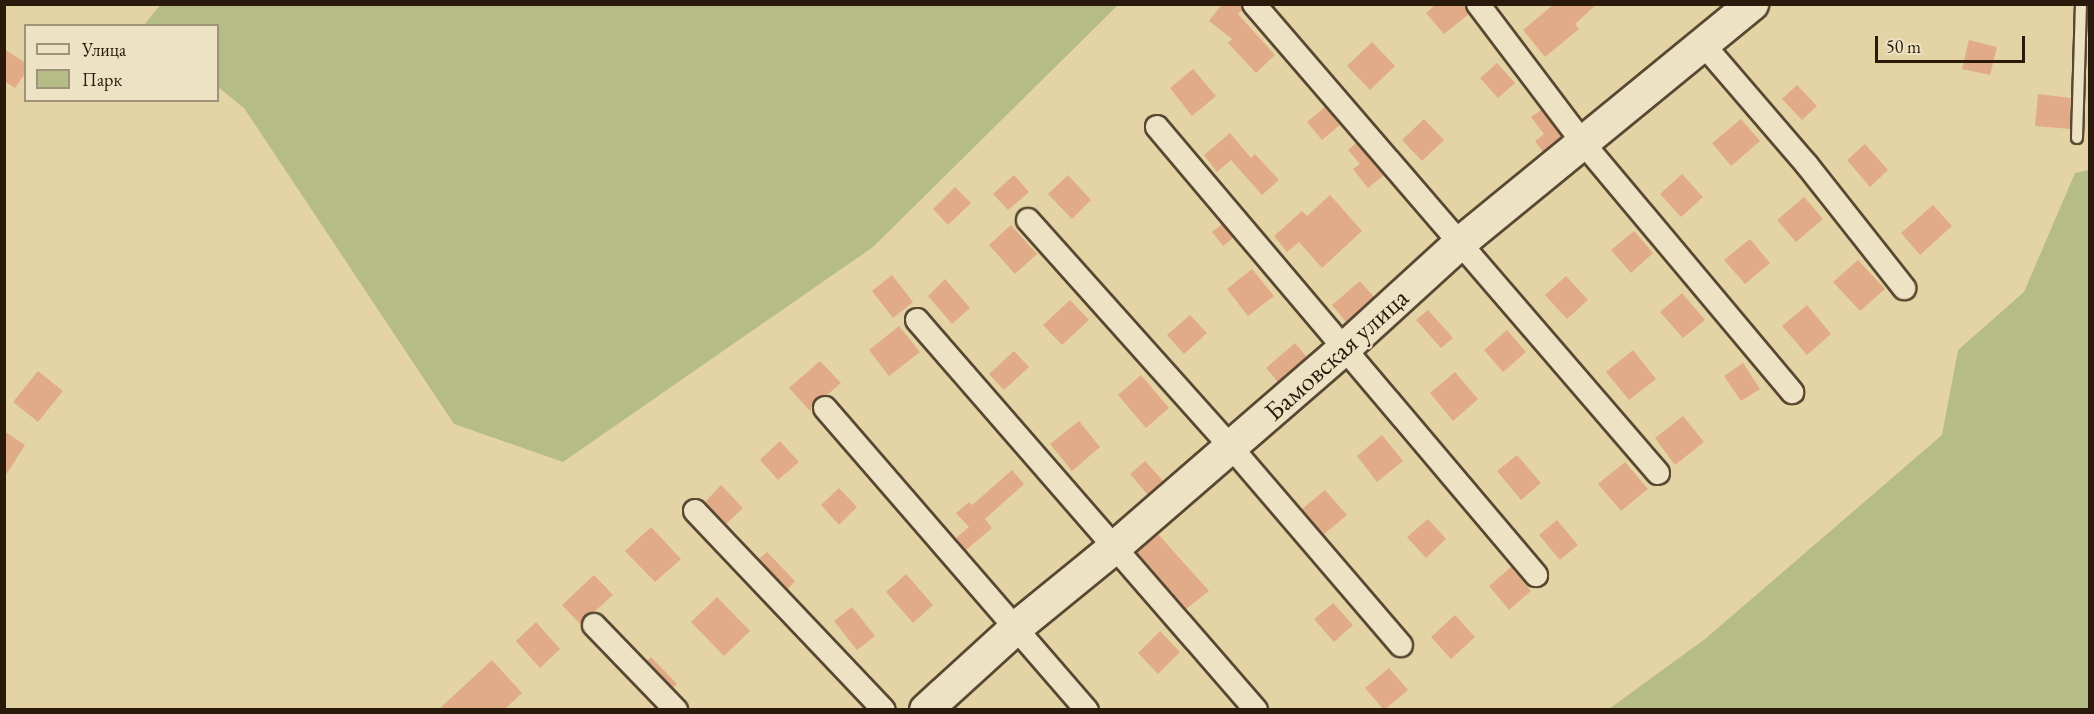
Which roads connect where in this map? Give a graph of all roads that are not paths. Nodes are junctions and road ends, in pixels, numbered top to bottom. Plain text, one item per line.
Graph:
1 (1254, 4) edge
2 (1478, 4) edge
3 (1752, 4) edge
4 (2081, 4) edge
5 (1703, 44) junction
6 (1157, 127) dead end
7 (2077, 138) dead end
8 (1584, 144) junction
9 (1028, 220) dead end
10 (1459, 244) junction
11 (1904, 288) dead end
12 (917, 320) dead end
13 (1345, 348) junction
14 (1792, 392) dead end
15 (825, 408) dead end
16 (1231, 447) junction
17 (1658, 472) dead end
18 (695, 511) dead end
19 (1114, 548) junction
20 (1536, 575) dead end
21 (594, 625) dead end
22 (1017, 627) junction
23 (1401, 645) dead end
24 (675, 710) edge
25 (884, 710) edge
26 (926, 710) edge
27 (1087, 710) edge
28 (1256, 710) edge

1 - 10 street
2 - 8 street
3 - 5 street, Бамовская улица
4 - 7 lane
5 - 8 street, Бамовская улица
5 - 11 street
6 - 13 street
8 - 10 street, Бамовская улица
8 - 14 street
9 - 16 street
10 - 13 street, Бамовская улица
10 - 17 street
12 - 19 street
13 - 16 street, Бамовская улица
13 - 20 street
15 - 22 street
16 - 19 street, Бамовская улица
16 - 23 street
18 - 25 street
19 - 22 street, Бамовская улица
19 - 28 street
21 - 24 street
22 - 26 street, Бамовская улица
22 - 27 street

